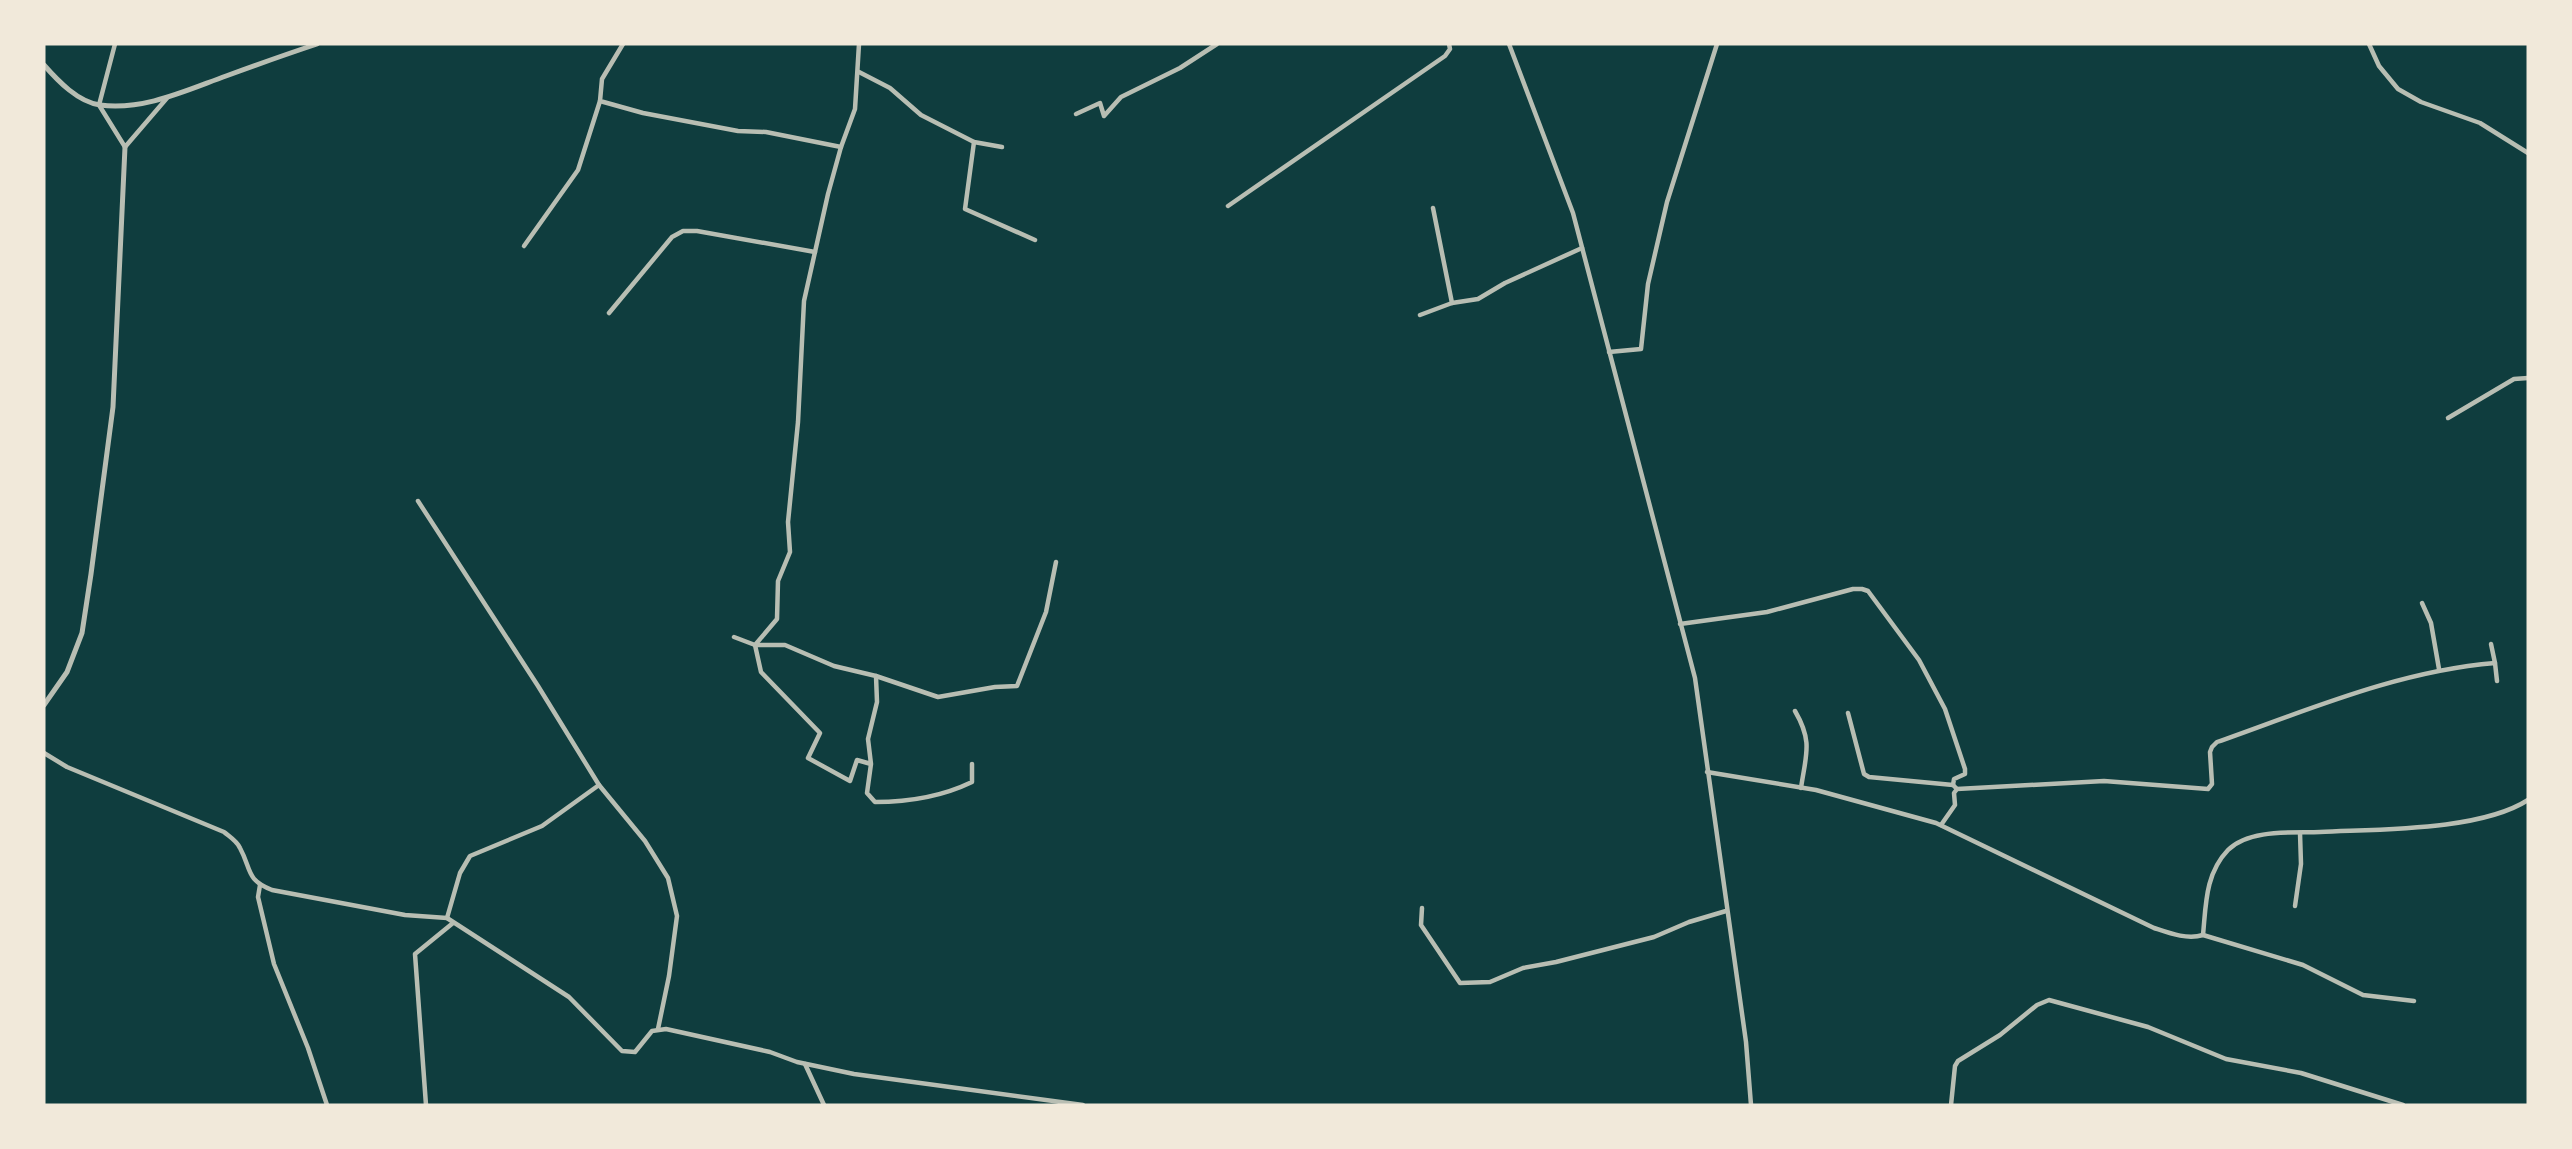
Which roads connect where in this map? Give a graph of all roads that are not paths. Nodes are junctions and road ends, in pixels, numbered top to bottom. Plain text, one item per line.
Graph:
1 (115, 44) edge
2 (317, 44) edge
3 (623, 44) edge
4 (859, 44) edge
5 (1217, 44) edge
6 (1449, 44) edge
7 (1508, 44) edge
8 (1717, 44) edge
9 (2369, 44) edge
10 (44, 65) edge
11 (859, 72) junction
12 (167, 97) junction
13 (600, 101) junction
14 (99, 105) junction
15 (1076, 114) dead end
16 (974, 142) junction
17 (125, 147) junction
18 (841, 147) junction
19 (1002, 147) dead end
20 (2528, 153) edge
21 (1228, 206) dead end
22 (1433, 208) dead end
23 (1035, 240) dead end
24 (524, 246) dead end
25 (1582, 248) junction
26 (815, 252) junction
27 (1452, 303) junction
28 (609, 313) dead end
29 (1420, 315) dead end
30 (1609, 352) junction
31 (2528, 378) edge
32 (2448, 418) dead end
33 (418, 501) dead end
34 (1056, 562) dead end
35 (2422, 603) dead end
36 (1680, 624) junction
37 (734, 637) dead end
38 (2490, 644) dead end
39 (755, 645) junction
40 (2495, 663) junction
41 (2439, 669) junction
42 (876, 676) junction
43 (2497, 681) dead end
44 (44, 705) edge
45 (1795, 711) dead end
46 (1848, 713) dead end
47 (44, 753) edge
48 (871, 764) junction
49 (972, 764) dead end
50 (1707, 772) junction
51 (599, 785) junction
52 (1955, 787) junction
53 (1801, 788) junction
54 (2528, 800) edge
55 (1941, 825) junction
56 (2300, 832) junction
57 (260, 886) junction
58 (2295, 906) dead end
59 (1422, 908) dead end
60 (1726, 911) junction
61 (447, 918) junction
62 (453, 923) junction
63 (2203, 935) junction
64 (2414, 1001) dead end
65 (659, 1029) junction
66 (804, 1063) junction
67 (327, 1105) edge
68 (426, 1105) edge
69 (824, 1105) edge
70 (1083, 1105) edge
71 (1751, 1105) edge
72 (1951, 1105) edge
73 (2403, 1105) edge

1 - 14 street
2 - 12 street
3 - 13 street
4 - 11 street
5 - 15 street
6 - 21 street
7 - 25 street
8 - 30 street
9 - 20 street
10 - 14 street
11 - 16 street
11 - 18 street
12 - 14 street
12 - 17 street
13 - 18 street
13 - 24 street
14 - 17 street
16 - 19 street
16 - 23 street
17 - 44 street
18 - 26 street
22 - 27 street
25 - 27 street
25 - 30 street
26 - 28 street
26 - 39 street
27 - 29 street
30 - 36 street
31 - 32 street
33 - 51 street
34 - 42 street
35 - 41 street
36 - 50 street
36 - 52 street
37 - 39 street
38 - 40 street
39 - 42 street
39 - 48 street
40 - 41 street
40 - 43 street
41 - 52 street
42 - 48 street
45 - 53 street
46 - 52 street
47 - 57 street
48 - 49 street
50 - 53 street
50 - 60 street
51 - 61 street
51 - 65 street
52 - 55 street
53 - 55 street
54 - 56 street
55 - 63 street
56 - 58 street
56 - 63 street
57 - 61 street
57 - 67 street
59 - 60 street
60 - 71 street
61 - 62 street
62 - 65 street
62 - 68 street
63 - 64 street
65 - 66 street
66 - 69 street
66 - 70 street
72 - 73 street

